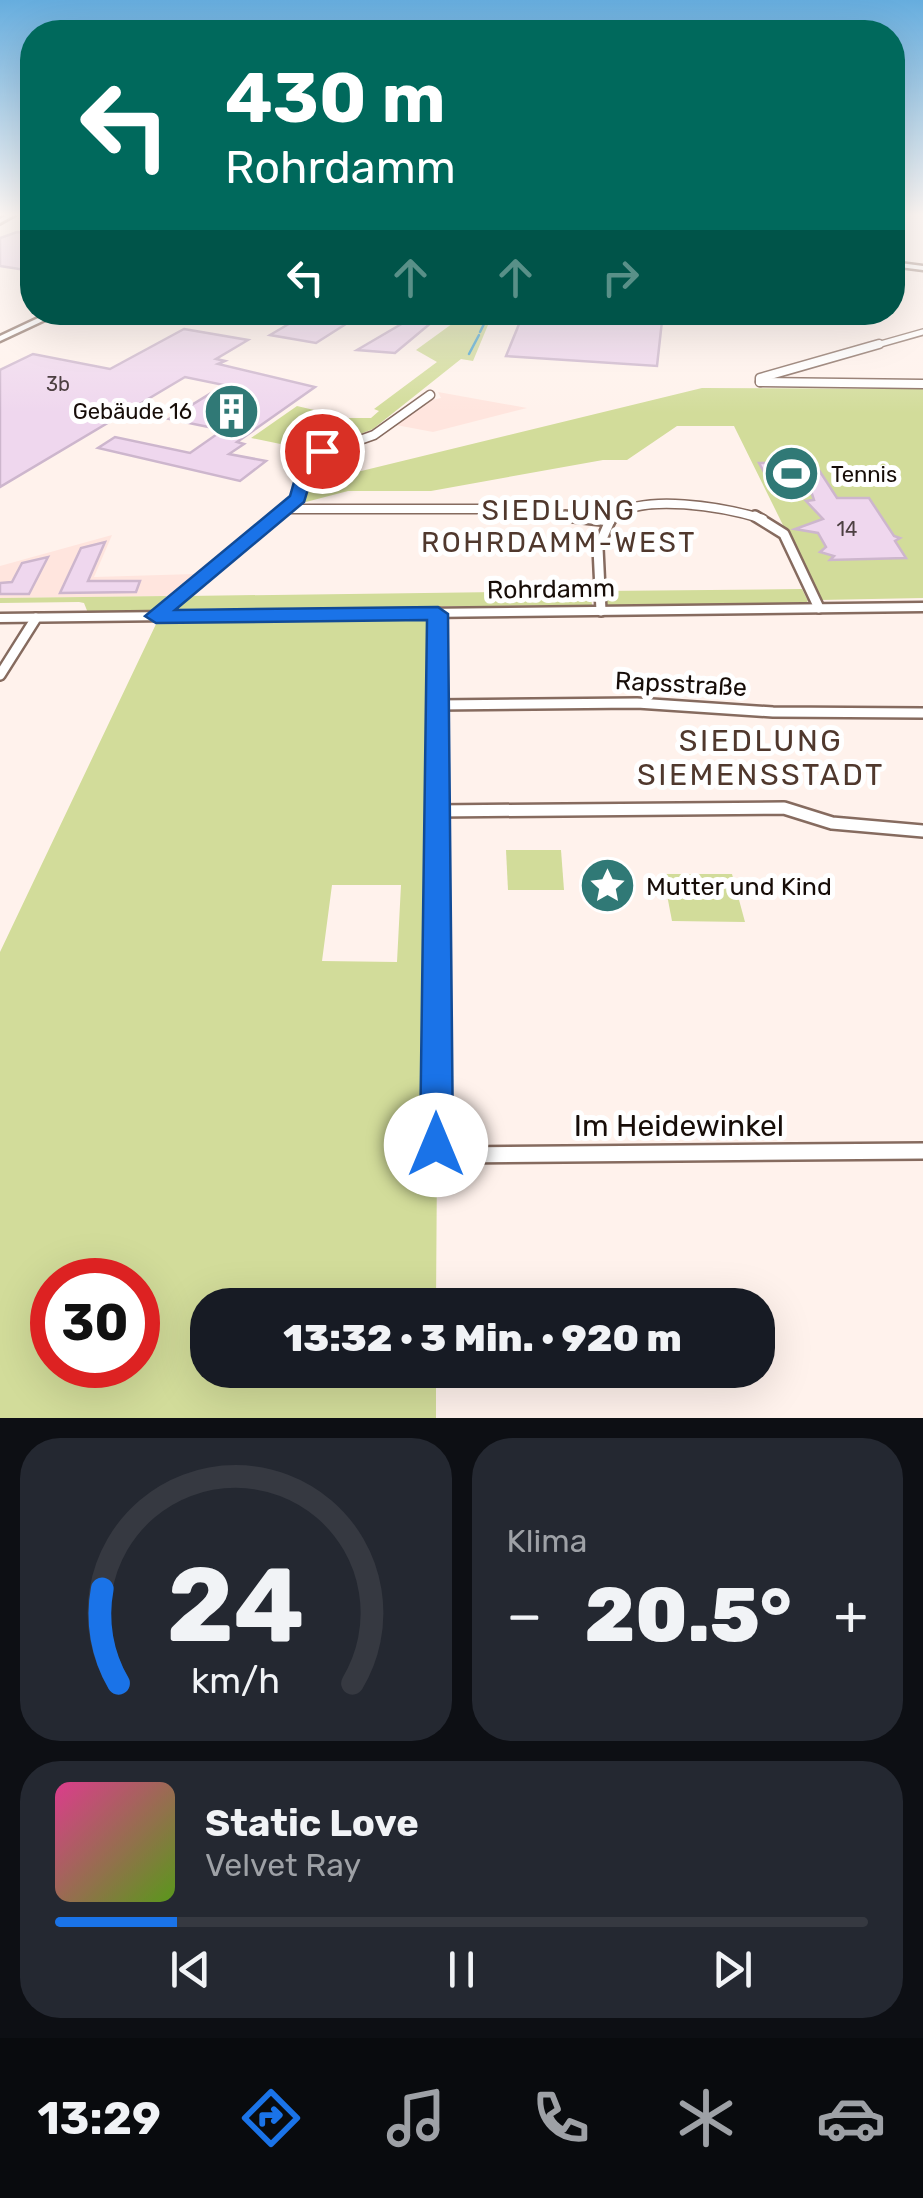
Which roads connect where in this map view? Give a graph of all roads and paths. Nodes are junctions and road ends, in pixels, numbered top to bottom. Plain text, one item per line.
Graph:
1 (31, 325) edge
2 (923, 332) edge
3 (0, 340) edge
4 (923, 384) edge
5 (430, 396) dead end
6 (286, 508) junction
7 (610, 521) junction
8 (923, 607) edge
9 (819, 608) junction
10 (601, 611) junction
11 (438, 614) junction
12 (156, 616) junction
13 (0, 618) edge
14 (36, 618) junction
15 (0, 675) edge
16 (437, 706) junction
17 (923, 714) edge
18 (436, 812) junction
19 (923, 830) edge
20 (923, 1151) edge

1 - 3 main road
2 - 4 street
5 - 6 street
6 - 7 street
6 - 12 street
7 - 9 street
7 - 10 street
8 - 9 main road, Rohrdamm
9 - 10 main road, Rohrdamm
10 - 11 main road, Rohrdamm
11 - 12 main road, Rohrdamm
11 - 16 street
12 - 14 main road, Rohrdamm
13 - 14 main road, Rohrdamm
14 - 15 street
16 - 17 street, Rapsstraße
16 - 18 street
18 - 19 street
18 - 20 street, Im Heidewinkel

